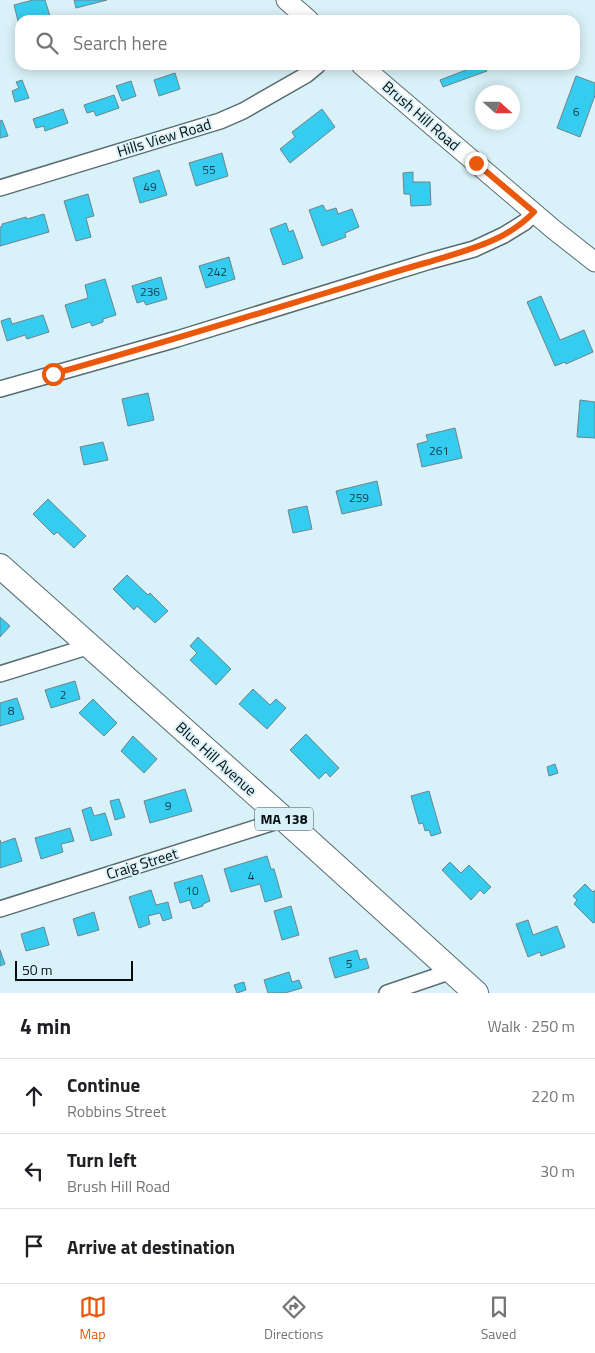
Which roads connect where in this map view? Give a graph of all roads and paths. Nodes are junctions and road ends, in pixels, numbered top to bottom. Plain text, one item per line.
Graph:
1 (293, 2) edge
2 (305, 15) edge
3 (311, 70) edge
4 (367, 70) edge
5 (0, 188) edge
6 (534, 212) junction
7 (595, 262) edge
8 (0, 389) edge
9 (0, 566) edge
10 (90, 646) junction
11 (0, 674) edge
12 (284, 819) junction
13 (0, 909) edge
14 (452, 972) junction
15 (387, 993) edge
16 (476, 993) edge

1 - 2 street
3 - 5 street, Hills View Road
4 - 6 street, Brush Hill Road
6 - 7 street, Brush Hill Road
6 - 8 street
9 - 10 highway, Blue Hill Avenue / MA 138
10 - 11 street
10 - 12 highway, Blue Hill Avenue / MA 138
12 - 13 street, Craig Street
12 - 14 highway, Blue Hill Avenue / MA 138
14 - 15 street
14 - 16 highway, Blue Hill Avenue / MA 138

